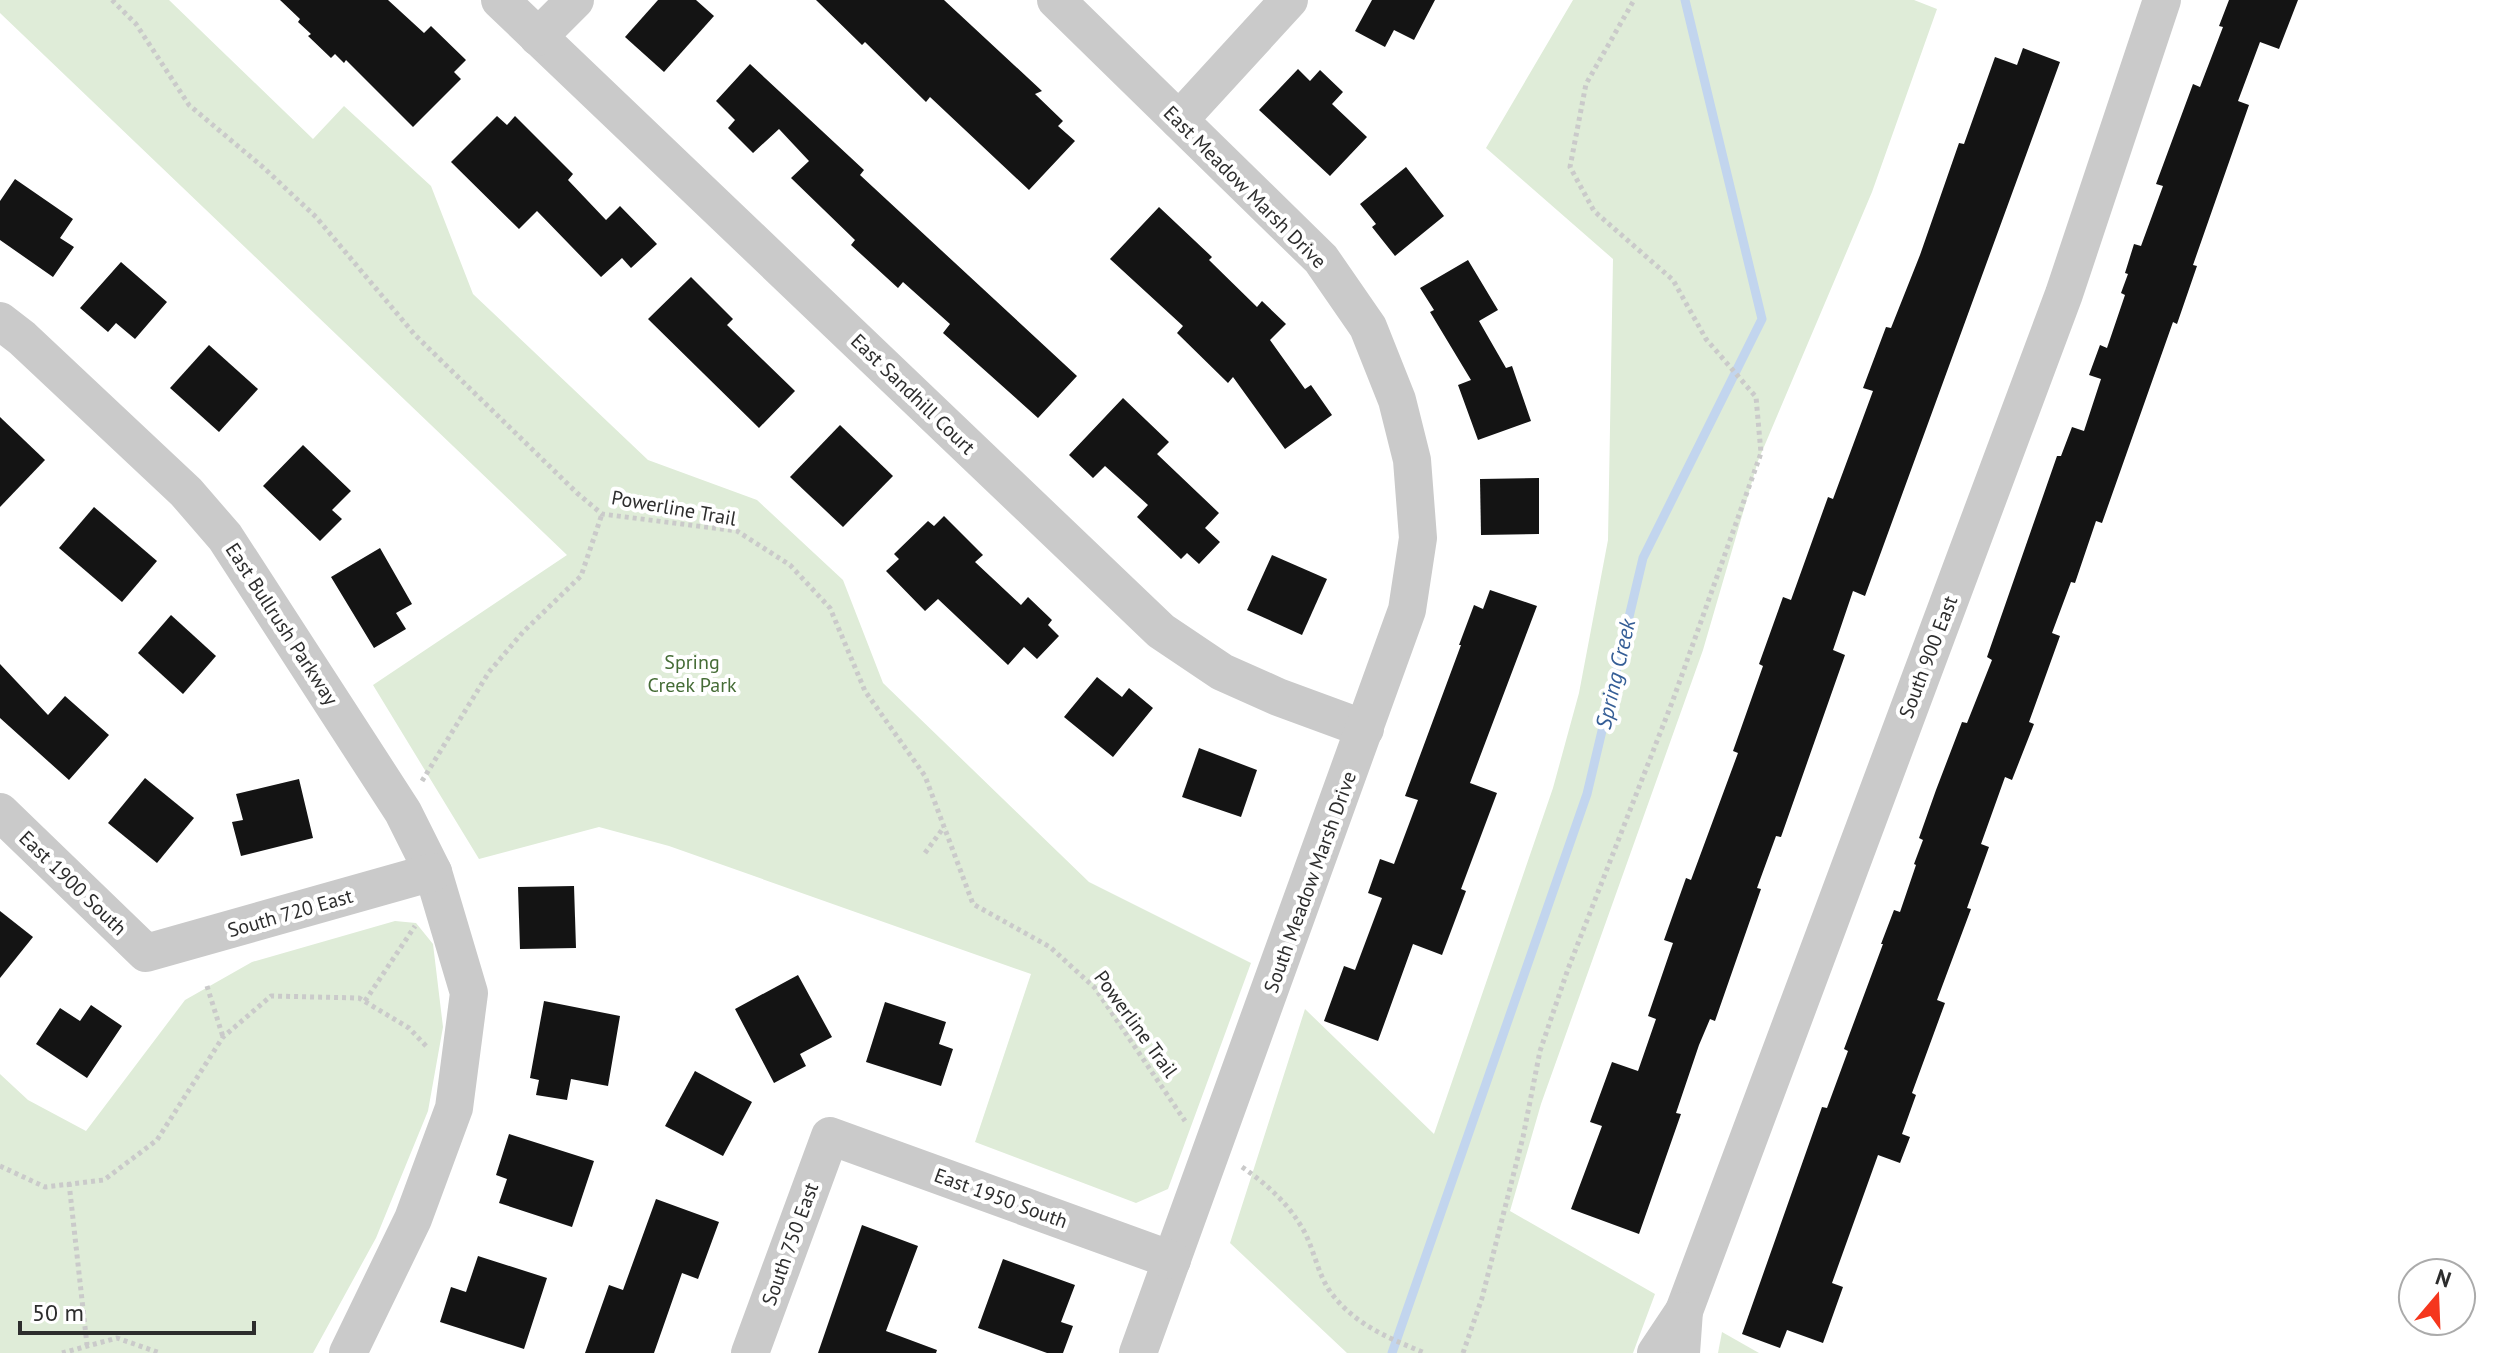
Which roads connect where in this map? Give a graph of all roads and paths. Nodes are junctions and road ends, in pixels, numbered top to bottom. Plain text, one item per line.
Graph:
1 (112, 0) edge
2 (500, 0) edge
3 (575, 0) edge
4 (1056, 0) edge
5 (1289, 0) edge
6 (1634, 0) edge
7 (2162, 0) edge
8 (538, 37) junction
9 (1179, 120) junction
10 (0, 321) edge
11 (1397, 400) joint
12 (602, 514) junction
13 (1365, 729) junction
14 (422, 780) dead end
15 (0, 812) edge
16 (945, 826) junction
17 (925, 853) dead end
18 (433, 872) junction
19 (416, 923) dead end
20 (146, 953) joint
21 (207, 986) dead end
22 (365, 1001) junction
23 (223, 1037) junction
24 (434, 1055) dead end
25 (1187, 1124) dead end
26 (830, 1136) joint
27 (1237, 1164) dead end
28 (0, 1166) edge
29 (69, 1183) junction
30 (1172, 1260) junction
31 (1684, 1311) junction
32 (87, 1345) junction
33 (62, 1353) edge
34 (160, 1353) edge
35 (348, 1353) edge
36 (750, 1353) edge
37 (1138, 1353) edge
38 (1425, 1353) edge
39 (1463, 1353) edge
40 (1656, 1353) edge
41 (1681, 1353) edge

1 - 12 path, Powerline Trail
2 - 8 street, East Sandhill Court
3 - 8 street
4 - 9 street, East Meadow Marsh Drive
5 - 9 street
6 - 39 path
7 - 31 street, South 900 East
8 - 13 street, East Sandhill Court
9 - 11 street, East Meadow Marsh Drive
10 - 18 street, East Bullrush Parkway
11 - 13 street, South Meadow Marsh Drive
12 - 14 path
12 - 16 path, Powerline Trail
13 - 30 street, South Meadow Marsh Drive
15 - 20 street, East 1900 South
16 - 17 path
16 - 25 path, Powerline Trail
18 - 20 street, South 720 East
18 - 35 street, East Bullrush Parkway
19 - 22 path
21 - 23 path
22 - 23 path
22 - 24 path
23 - 29 path
26 - 30 street, East 1950 South
26 - 36 street, South 750 East
27 - 38 path
28 - 29 path
29 - 32 path
30 - 37 street, South Meadow Marsh Drive
31 - 40 street, South 900 East
31 - 41 street, South 900 East
32 - 33 path
32 - 34 path

